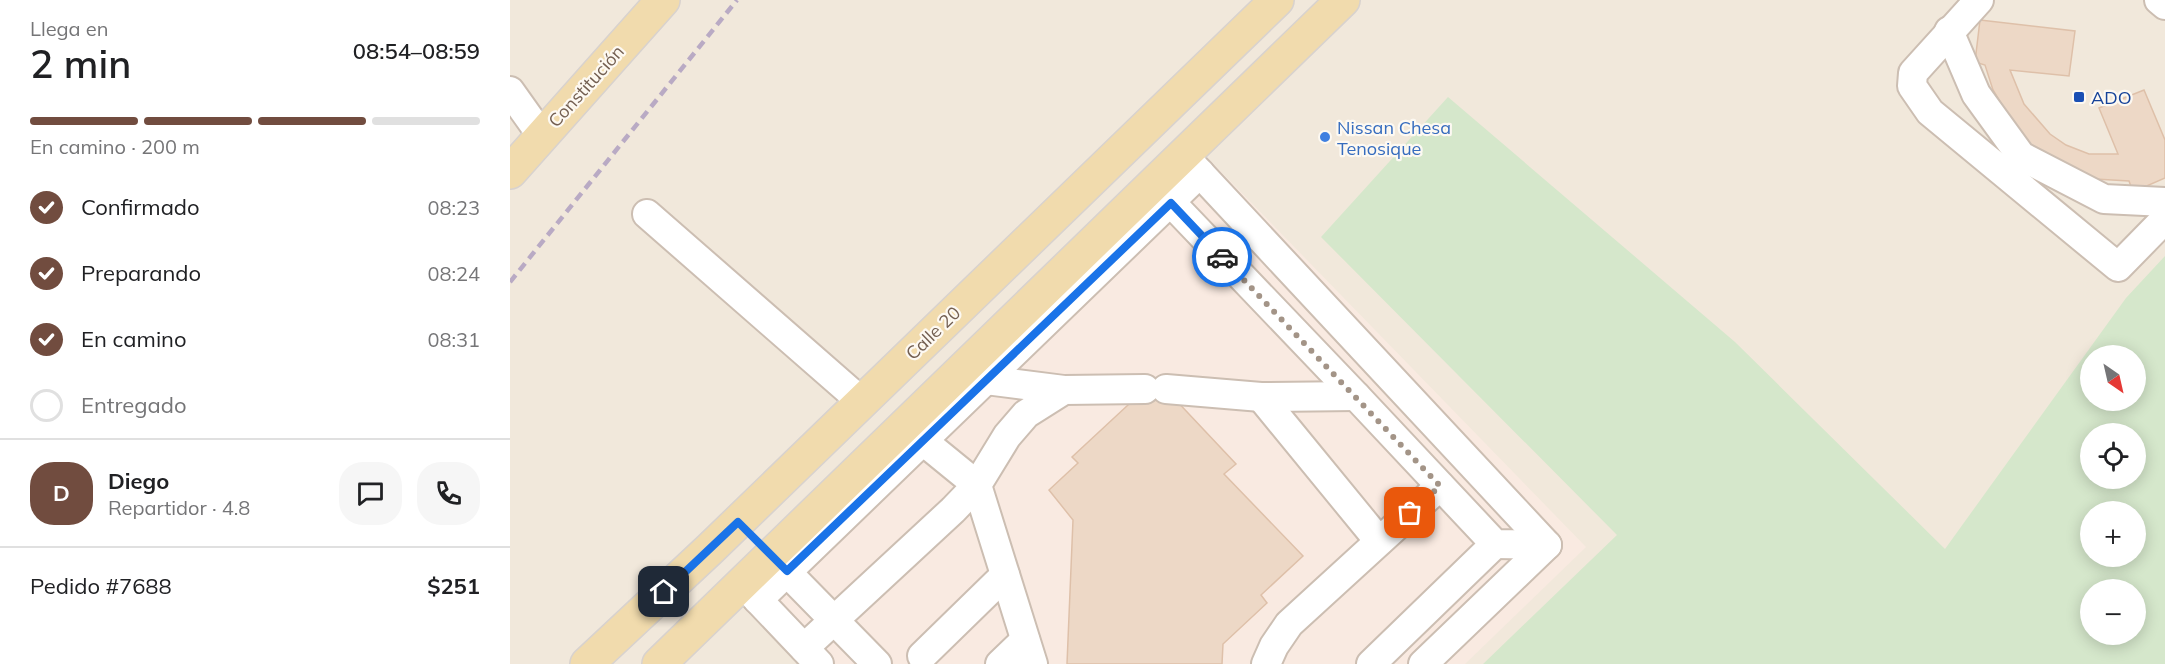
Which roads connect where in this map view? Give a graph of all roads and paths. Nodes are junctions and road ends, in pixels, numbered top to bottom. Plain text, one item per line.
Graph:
1 (663, 0) edge
2 (1277, 0) edge
3 (1343, 0) edge
4 (1979, 0) edge
5 (2159, 0) edge
6 (2165, 5) edge
7 (1949, 31) junction
8 (510, 91) edge
9 (542, 136) junction
10 (1192, 164) junction
11 (510, 172) edge
12 (1162, 194) junction
13 (2165, 202) edge
14 (647, 214) dead end
15 (2165, 219) edge
16 (986, 380) junction
17 (1064, 390) junction
18 (1356, 396) junction
19 (1261, 397) junction
20 (862, 402) junction
21 (923, 441) junction
22 (976, 485) junction
23 (1440, 486) junction
24 (738, 522) junction
25 (1379, 541) junction
26 (1495, 544) junction
27 (1547, 545) junction
28 (710, 549) junction
29 (779, 564) junction
30 (1005, 575) junction
31 (750, 591) junction
32 (834, 619) junction
33 (1029, 652) edge
34 (812, 656) edge
35 (922, 656) dead end
36 (587, 664) edge
37 (659, 664) edge
38 (877, 664) edge
39 (1000, 664) edge
40 (1266, 664) edge
41 (1371, 664) edge
42 (1423, 664) edge

1 - 9 main road, Constitución
2 - 20 main road, Calle 20
3 - 10 main road
4 - 7 street
5 - 6 street
7 - 13 street
7 - 15 street
8 - 9 street
9 - 11 main road, Constitución
10 - 12 main road
10 - 27 street
12 - 16 street
12 - 18 street
12 - 29 main road
14 - 20 street
16 - 17 street
16 - 21 street
17 - 19 street
17 - 22 street
18 - 19 street
18 - 23 street
19 - 25 street
20 - 24 main road, Calle 20
21 - 22 street
21 - 29 street
22 - 30 street
22 - 32 street
23 - 25 street
23 - 26 street
24 - 28 main road, Calle 20
24 - 29 main road
25 - 40 street
26 - 27 street
26 - 41 street
27 - 42 street
28 - 31 main road
28 - 36 main road, Calle 20
29 - 31 main road
29 - 32 street
30 - 33 street
30 - 35 street
31 - 34 street
31 - 37 main road
32 - 34 street
32 - 38 street
33 - 39 street

